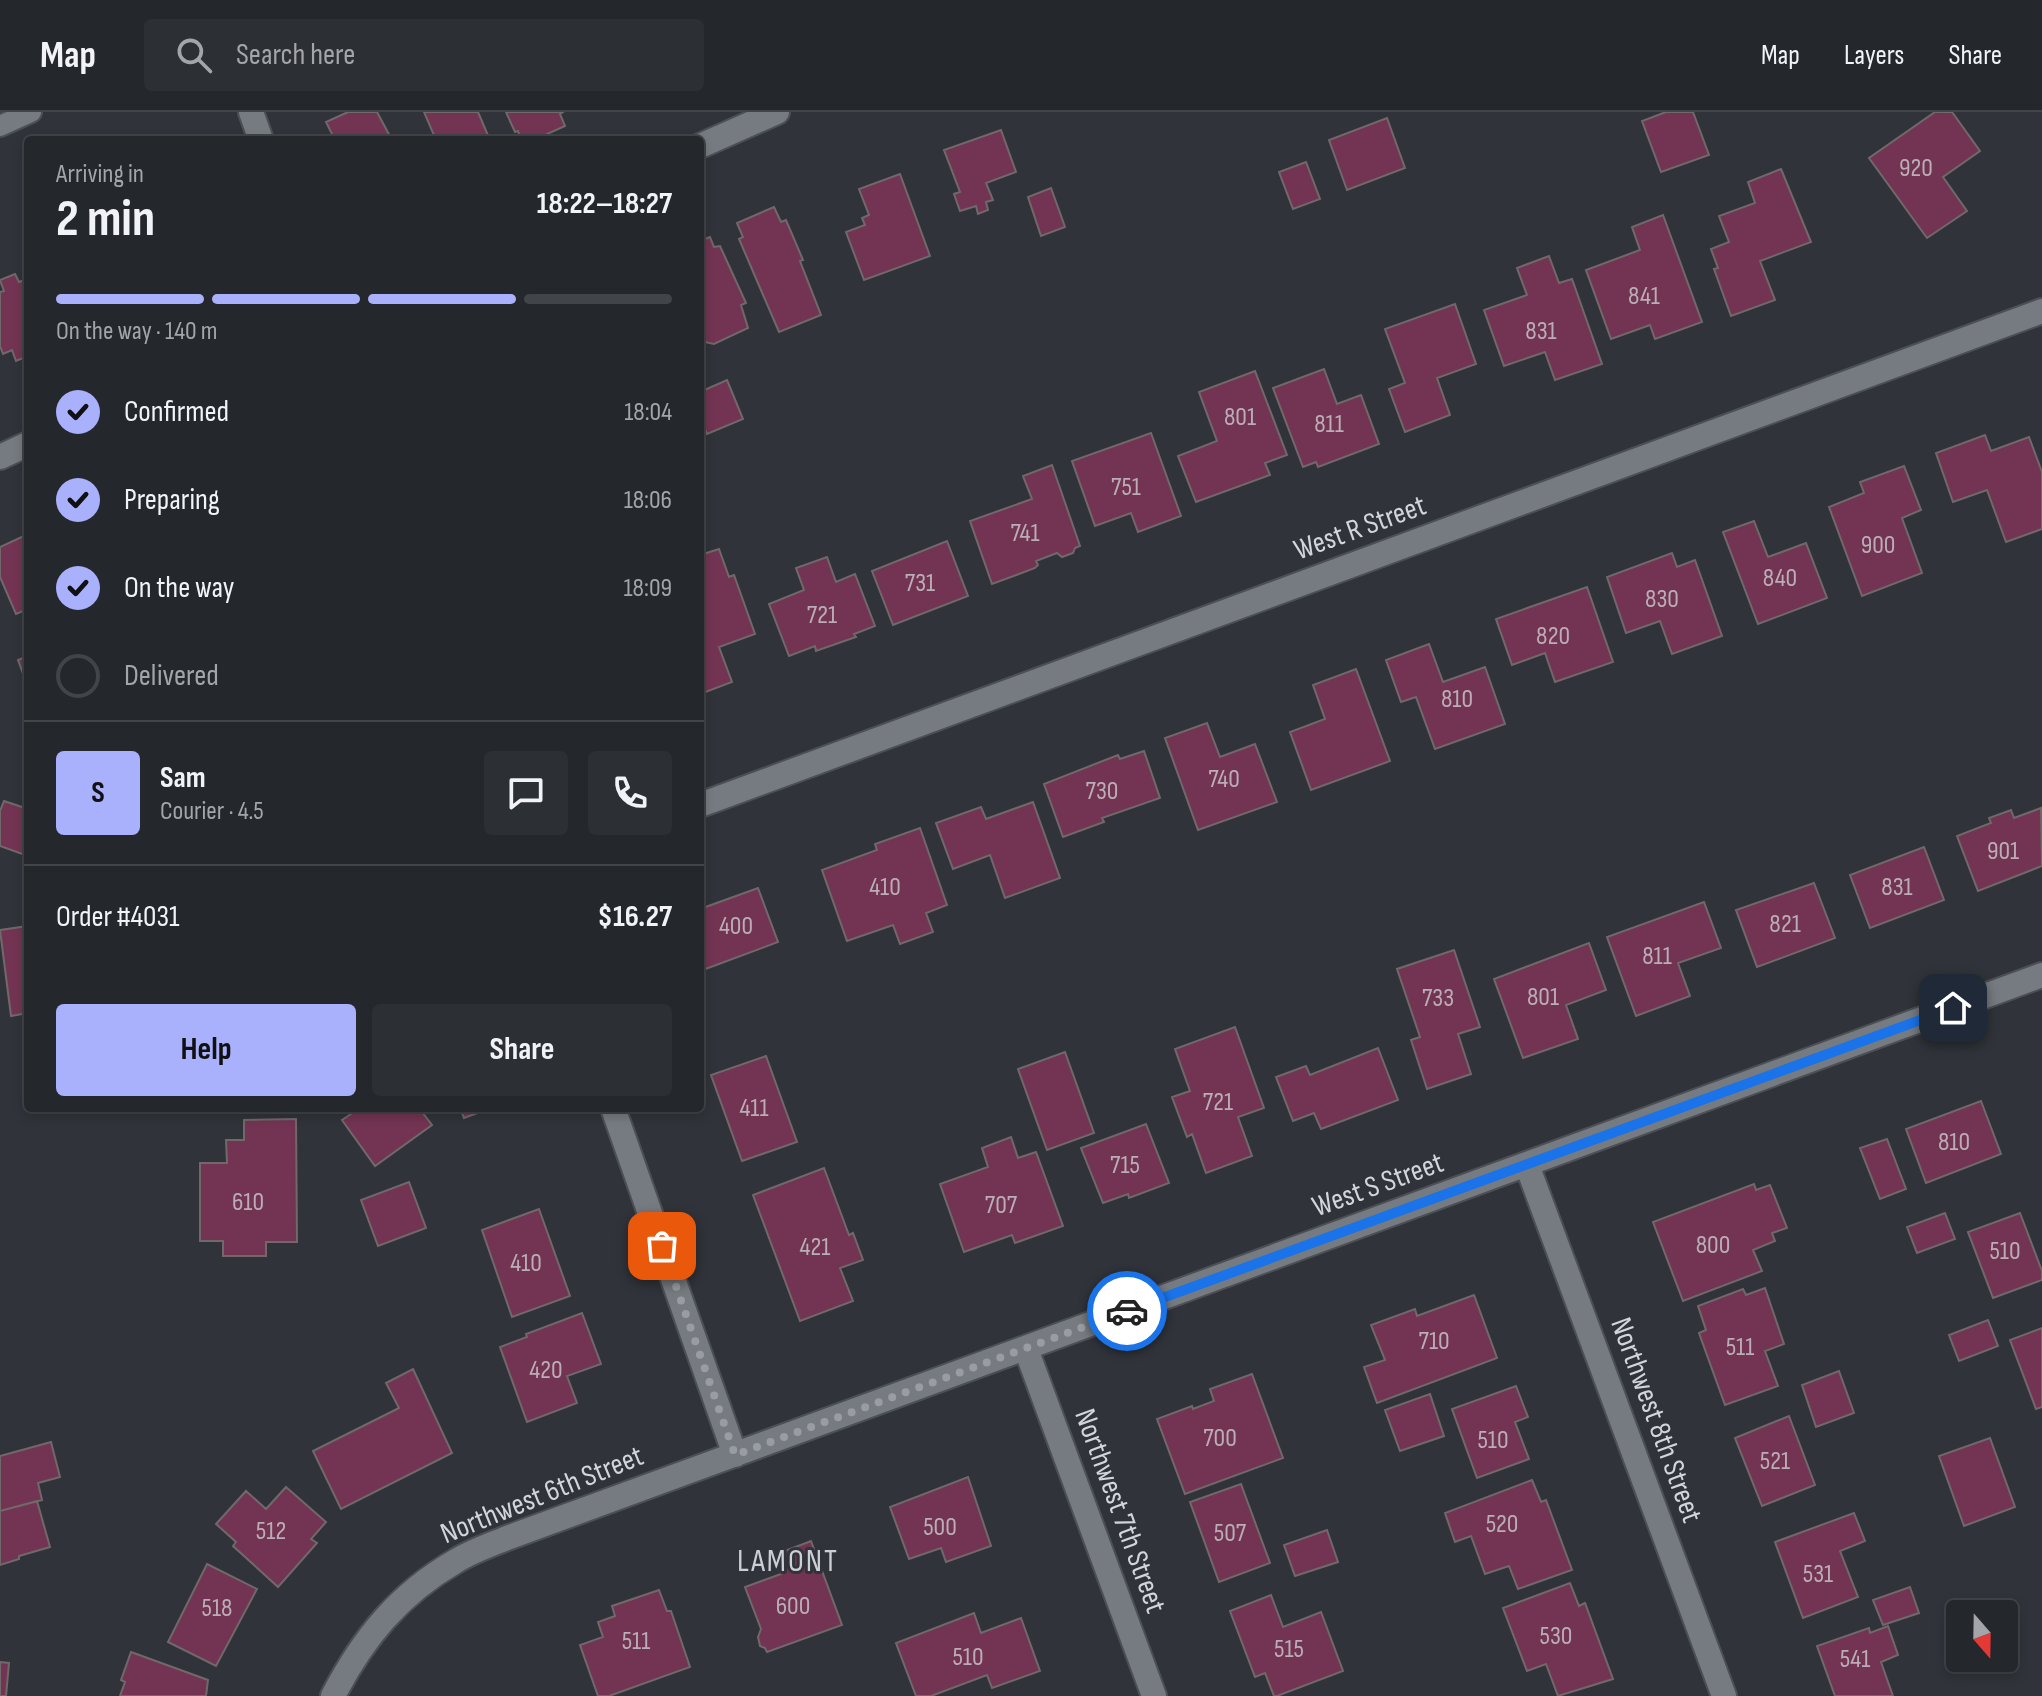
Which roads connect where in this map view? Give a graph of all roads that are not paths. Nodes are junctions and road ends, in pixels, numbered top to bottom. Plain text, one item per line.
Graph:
1 (31, 112) edge
2 (251, 112) edge
3 (777, 112) edge
4 (0, 126) edge
5 (260, 136) edge
6 (704, 144) edge
7 (2042, 311) edge
8 (24, 446) edge
9 (0, 457) edge
10 (704, 804) edge
11 (2041, 979) edge
12 (614, 1112) edge
13 (1527, 1165) junction
14 (1026, 1349) junction
15 (735, 1455) junction
16 (333, 1696) edge
17 (1154, 1696) edge
18 (1724, 1696) edge

1 - 4 lane
2 - 5 street
3 - 6 street
7 - 10 street, West R Street
8 - 9 street
11 - 13 street, West S Street
12 - 15 street
13 - 14 street, West S Street
13 - 18 street, Northwest 8th Street
14 - 15 street, West S Street
14 - 17 street, Northwest 7th Street
15 - 16 street, Northwest 6th Street

